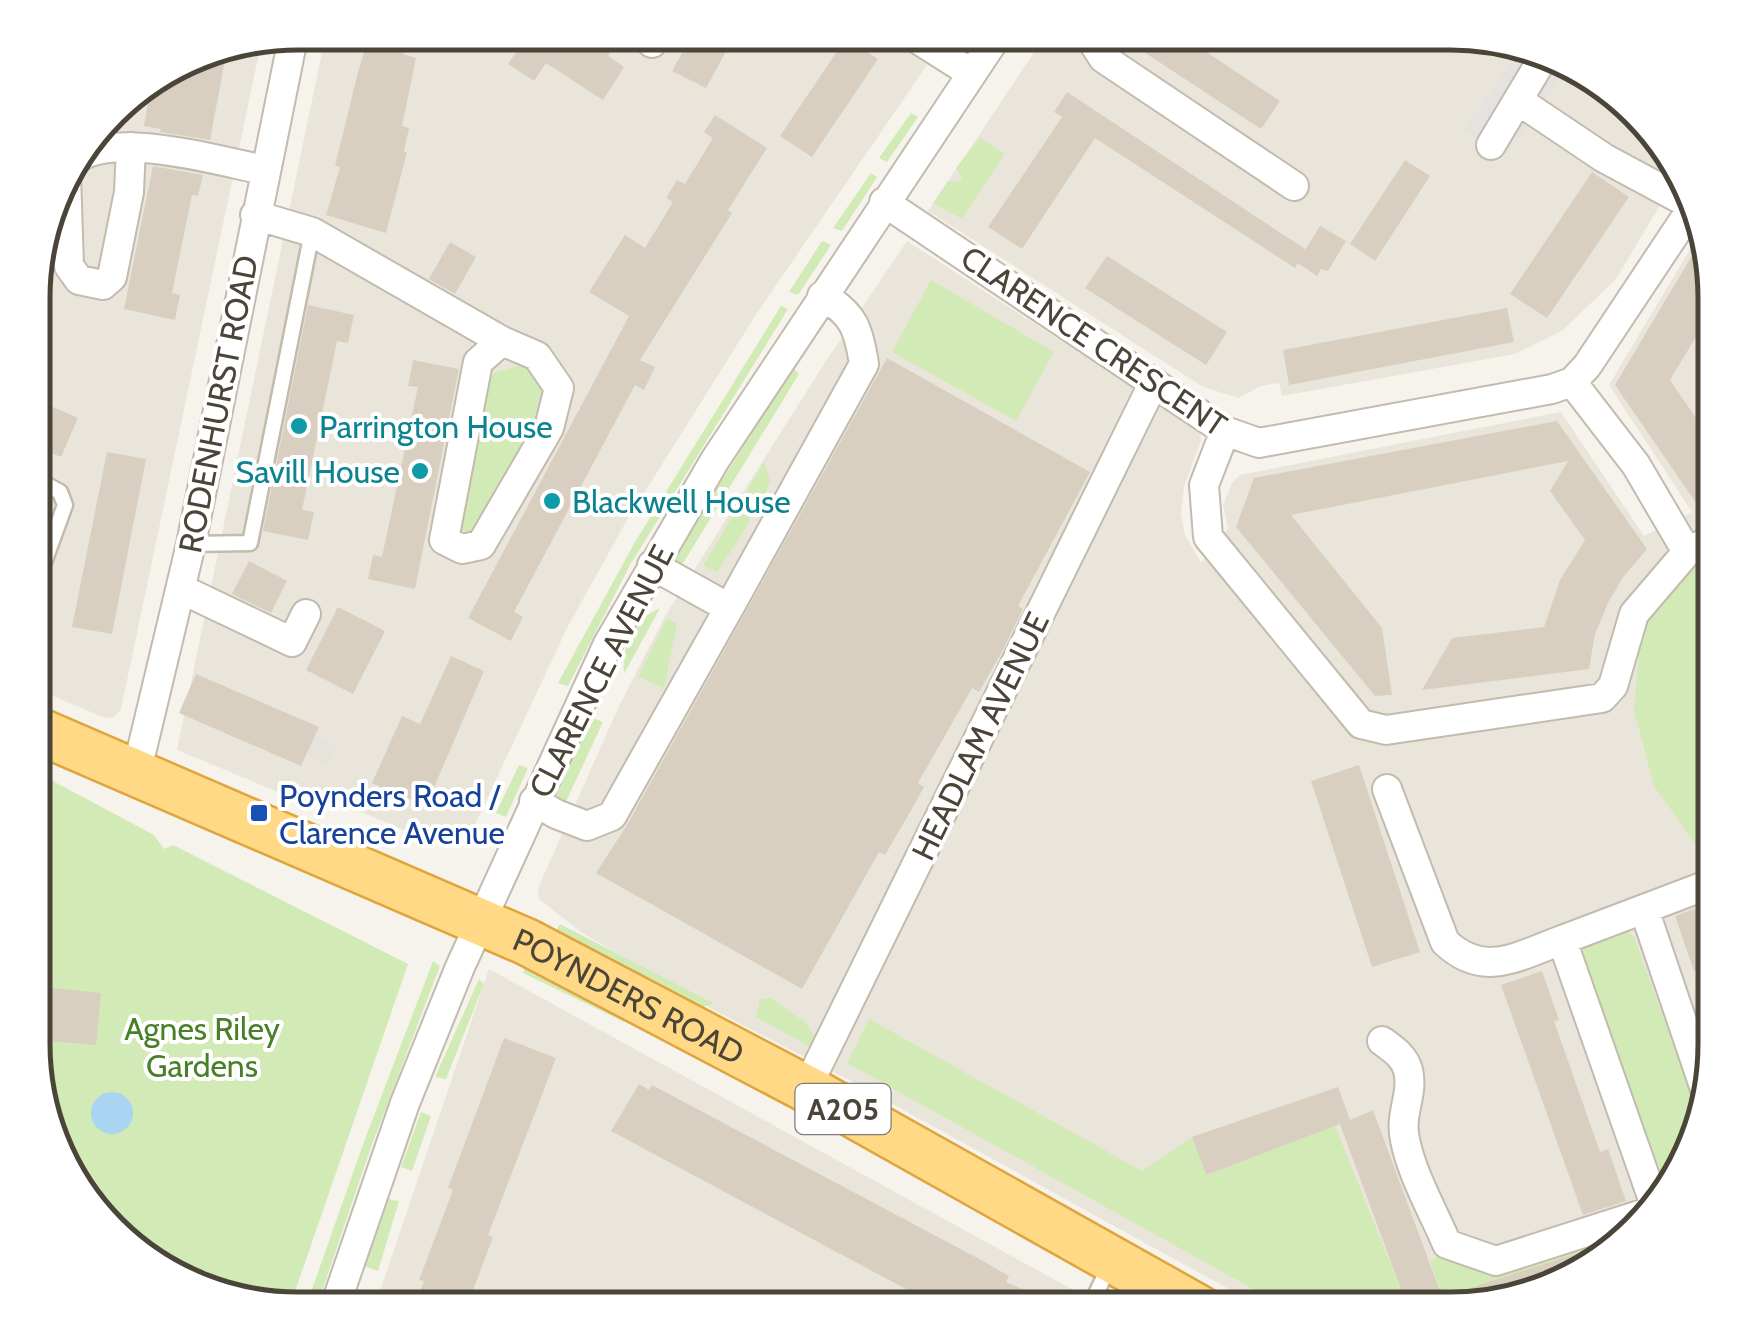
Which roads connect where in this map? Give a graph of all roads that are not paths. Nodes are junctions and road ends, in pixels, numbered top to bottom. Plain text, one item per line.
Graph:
1 (290, 51) edge
2 (936, 51) edge
3 (986, 51) edge
4 (1099, 51) edge
5 (1538, 67) edge
6 (971, 74) junction
7 (1518, 101) junction
8 (1491, 145) dead end
9 (131, 148) junction
10 (101, 149) edge
11 (265, 170) junction
12 (1294, 186) dead end
13 (1675, 194) edge
14 (884, 202) junction
15 (67, 208) edge
16 (256, 215) junction
17 (1685, 221) edge
18 (312, 232) junction
19 (822, 296) junction
20 (502, 341) junction
21 (1154, 382) junction
22 (1572, 382) junction
23 (1225, 432) junction
24 (50, 487) edge
25 (50, 542) edge
26 (191, 544) junction
27 (1698, 547) edge
28 (1688, 552) junction
29 (652, 565) junction
30 (180, 589) junction
31 (729, 608) junction
32 (306, 614) dead end
33 (51, 737) edge
34 (136, 774) junction
35 (1387, 790) dead end
36 (534, 801) junction
37 (1697, 889) edge
38 (1644, 909) junction
39 (480, 920) junction
40 (1562, 940) junction
41 (1382, 1041) dead end
42 (1696, 1064) edge
43 (806, 1089) junction
44 (1649, 1190) edge
45 (1623, 1220) edge
46 (1112, 1259) junction
47 (340, 1291) edge
48 (1097, 1292) edge
49 (1149, 1292) edge

1 - 11 street, RODENHURST ROAD
2 - 6 street
3 - 6 street, CLARENCE AVENUE
4 - 12 street
5 - 7 street
6 - 14 street, CLARENCE AVENUE
7 - 8 street
7 - 13 street
9 - 10 street
9 - 11 street
9 - 15 street
11 - 16 street, RODENHURST ROAD
14 - 19 street, CLARENCE AVENUE
14 - 21 street, CLARENCE CRESCENT
16 - 18 street
16 - 26 street, RODENHURST ROAD
17 - 22 street
18 - 20 street
18 - 26 lane
19 - 29 street, CLARENCE AVENUE
19 - 31 street
20 - 20 street
21 - 23 street, CLARENCE CRESCENT
21 - 43 street, HEADLAM AVENUE
22 - 23 street, CLARENCE CRESCENT
22 - 28 street
23 - 28 street
24 - 25 lane
26 - 30 street, RODENHURST ROAD
27 - 28 street
29 - 31 street
29 - 36 street, CLARENCE AVENUE
30 - 32 street
30 - 34 street, RODENHURST ROAD
31 - 36 street
33 - 34 highway, POYNDERS ROAD / A205
34 - 39 highway, POYNDERS ROAD / A205
35 - 40 street
36 - 39 street, CLARENCE AVENUE
37 - 38 street
38 - 40 street
38 - 42 street
39 - 43 highway, POYNDERS ROAD / A205
39 - 47 street, CLARENCE AVENUE
40 - 44 street
41 - 45 street
43 - 46 highway, POYNDERS ROAD / A205
46 - 48 lane
46 - 49 highway, POYNDERS ROAD / A205

